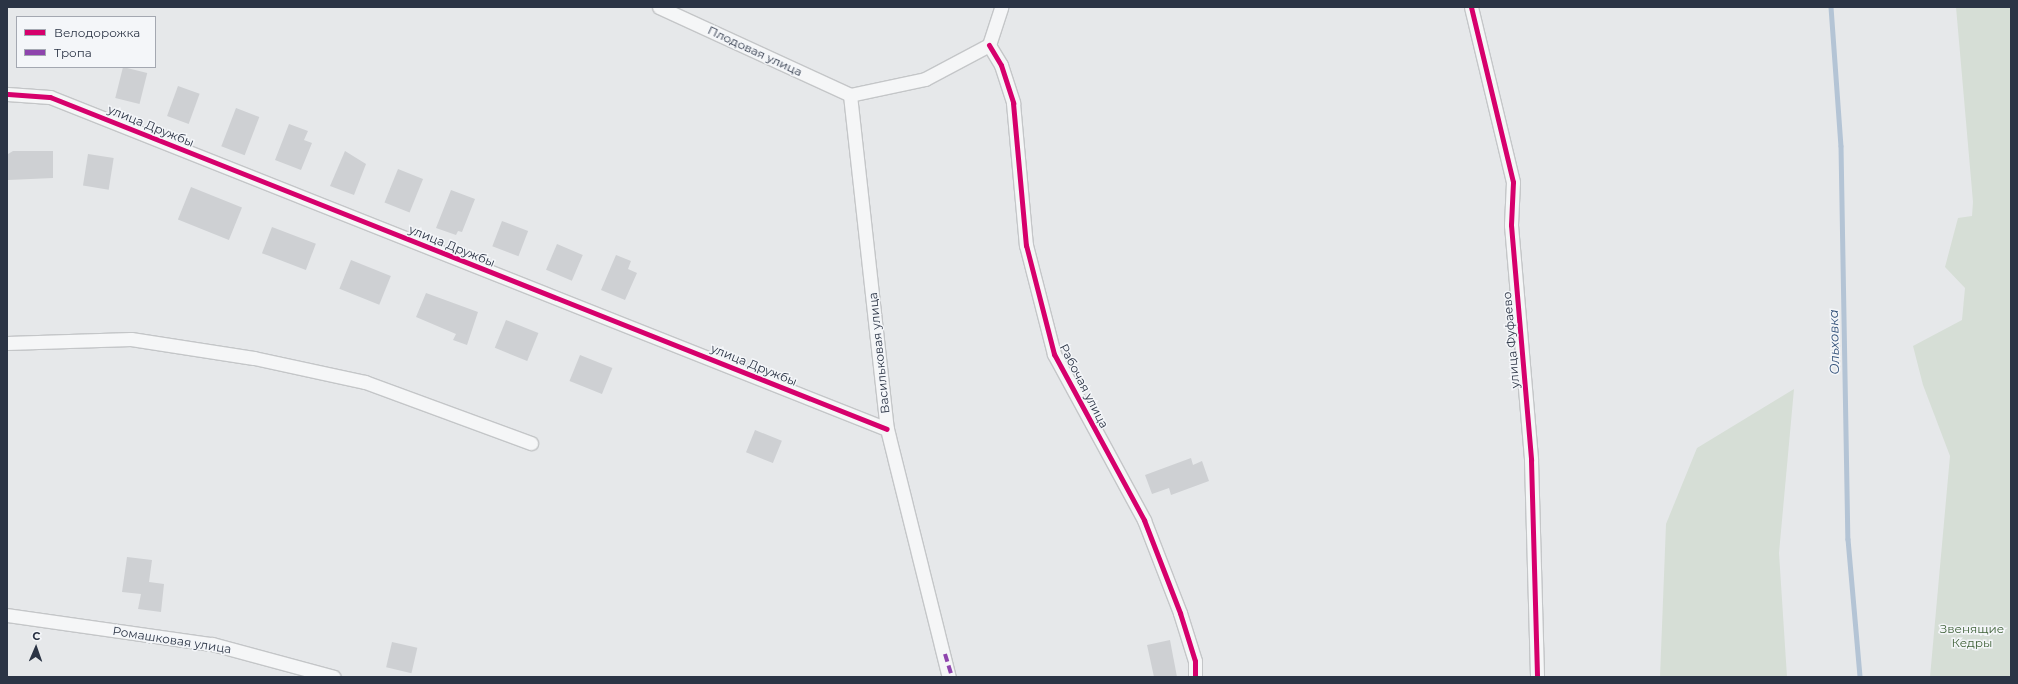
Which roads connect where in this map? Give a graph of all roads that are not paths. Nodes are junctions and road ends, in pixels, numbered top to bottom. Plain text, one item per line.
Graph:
1 (659, 7) edge
2 (1001, 7) edge
3 (1471, 7) edge
4 (990, 45) junction
5 (7, 94) edge
6 (850, 95) junction
7 (7, 343) edge
8 (888, 429) junction
9 (531, 443) dead end
10 (7, 615) edge
11 (334, 677) edge
12 (949, 677) edge
13 (1195, 677) edge
14 (1537, 677) edge

1 - 6 street, Плодовая улица
2 - 4 street
3 - 14 street, улица Фуфаево
4 - 6 street
4 - 13 street, Рабочая улица
5 - 8 street, улица Дружбы
6 - 8 street, Васильковая улица
7 - 9 street
8 - 12 street, Васильковая улица
10 - 11 street, Ромашковая улица

